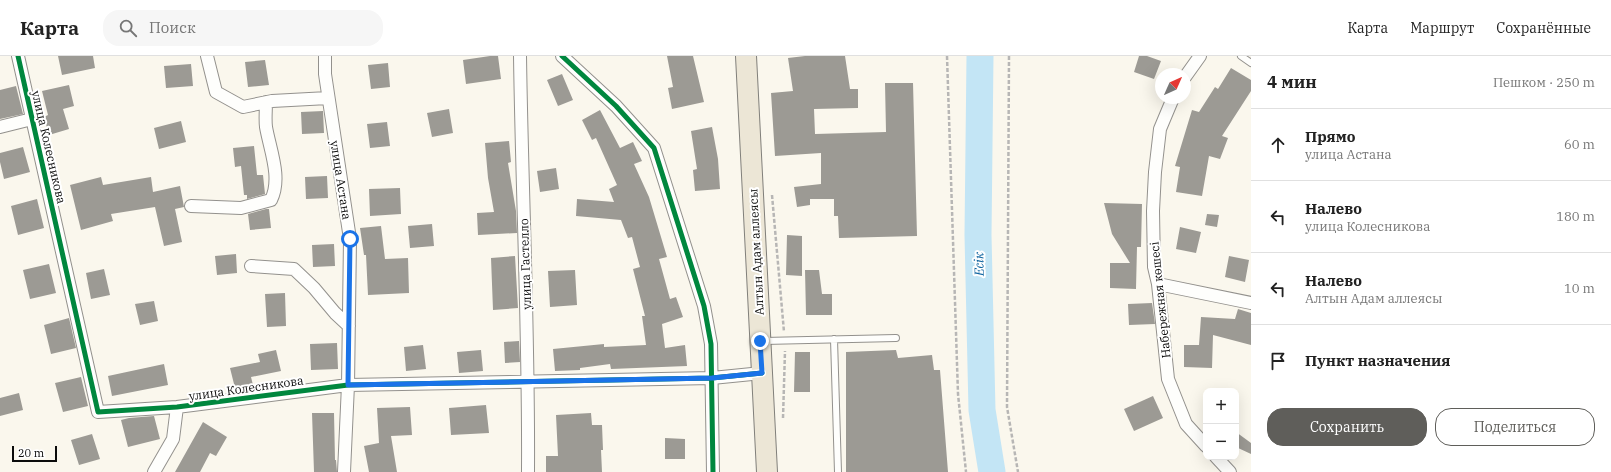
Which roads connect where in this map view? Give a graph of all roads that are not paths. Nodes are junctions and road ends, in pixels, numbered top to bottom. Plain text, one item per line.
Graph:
1 (18, 56) edge
2 (207, 56) edge
3 (325, 56) edge
4 (520, 56) edge
5 (562, 56) edge
6 (746, 56) edge
7 (1241, 56) edge
8 (1195, 58) edge
9 (1251, 63) edge
10 (1190, 68) edge
11 (328, 98) junction
12 (266, 102) junction
13 (1170, 104) edge
14 (32, 119) junction
15 (0, 127) edge
16 (191, 206) dead end
17 (251, 266) dead end
18 (1158, 284) junction
19 (1251, 303) edge
20 (349, 326) junction
21 (896, 338) dead end
22 (834, 339) junction
23 (760, 341) junction
24 (762, 373) junction
25 (712, 378) junction
26 (528, 381) junction
27 (348, 385) junction
28 (178, 407) junction
29 (1203, 443) edge
30 (1219, 460) edge
31 (154, 472) edge
32 (344, 472) edge
33 (528, 472) edge
34 (712, 472) edge
35 (767, 472) edge
36 (838, 472) edge
37 (1230, 472) edge

1 - 14 street, улица Колесникова
2 - 12 street
3 - 11 street, улица Астана
4 - 26 street, улица Гастелло
5 - 25 street
6 - 23 main road, Алтын Адам аллеясы
7 - 9 lane
8 - 10 street
11 - 12 street
11 - 20 street, улица Астана
12 - 16 street
13 - 18 street, Набережная көшесі
14 - 15 street
14 - 28 street, улица Колесникова
17 - 20 street
18 - 19 street
18 - 29 street, Набережная көшесі
20 - 27 street, улица Астана
21 - 22 lane
22 - 23 lane
22 - 36 lane
23 - 24 main road, Алтын Адам аллеясы
24 - 25 street, улица Колесникова
24 - 35 main road, Алтын Адам аллеясы
25 - 26 street, улица Колесникова
25 - 34 street
26 - 27 street, улица Колесникова
26 - 33 street, улица Гастелло
27 - 28 street, улица Колесникова
27 - 32 street, улица Астана
28 - 31 street
30 - 37 street

